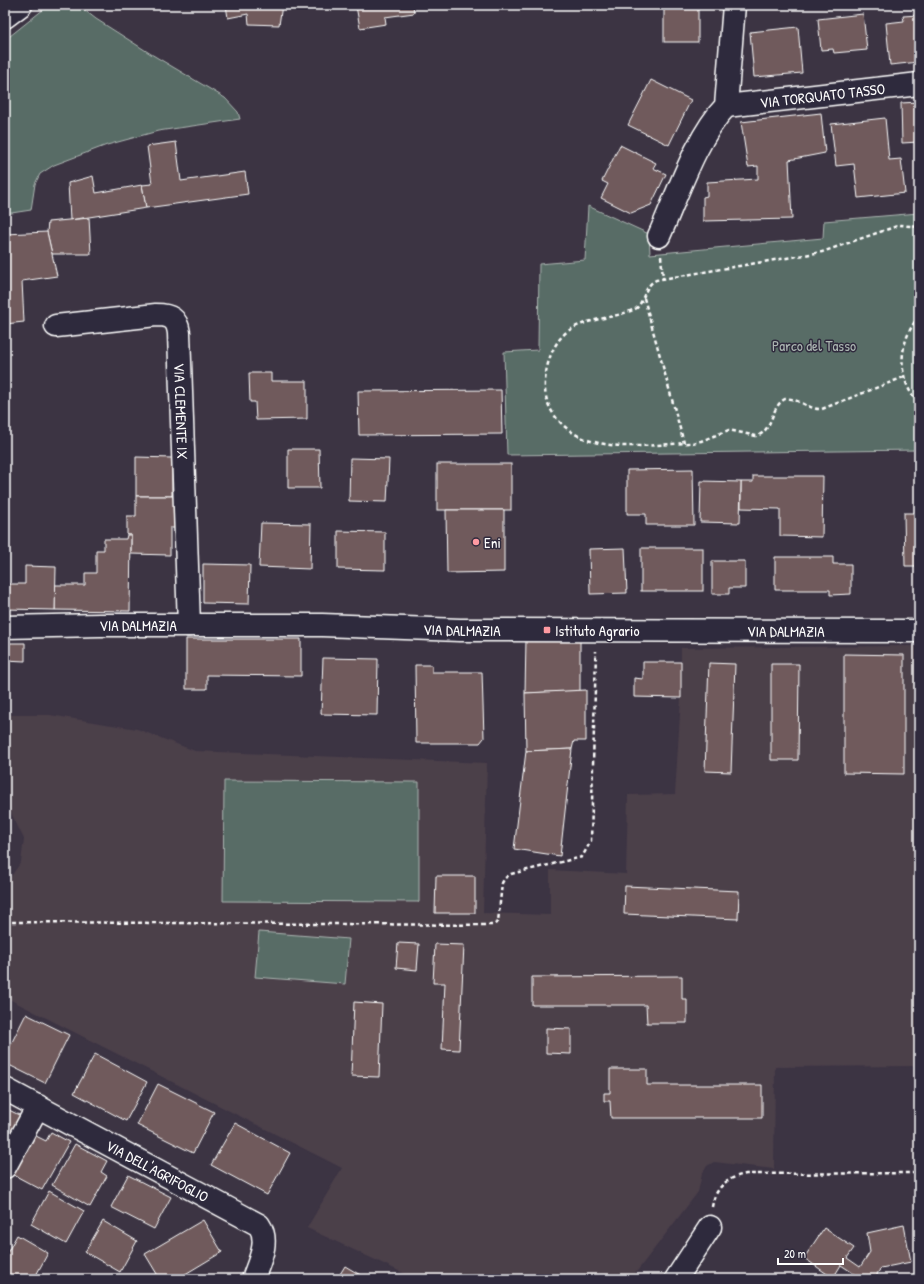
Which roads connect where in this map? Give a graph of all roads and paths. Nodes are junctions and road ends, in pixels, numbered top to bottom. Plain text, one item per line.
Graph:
1 (21, 5) edge
2 (734, 5) edge
3 (5, 17) edge
4 (919, 84) edge
5 (726, 106) junction
6 (919, 227) edge
7 (659, 236) dead end
8 (643, 297) junction
9 (919, 316) edge
10 (56, 326) dead end
11 (904, 377) junction
12 (919, 404) edge
13 (684, 443) junction
14 (189, 625) junction
15 (5, 627) edge
16 (596, 630) junction
17 (919, 631) edge
18 (5, 922) edge
19 (5, 1089) edge
20 (38, 1106) junction
21 (5, 1167) edge
22 (919, 1173) edge
23 (710, 1227) joint
24 (253, 1279) edge
25 (676, 1279) edge

1 - 3 street
2 - 5 street
4 - 5 street, VIA TORQUATO TASSO
5 - 7 street
6 - 8 path
8 - 13 path
8 - 13 path
9 - 11 path
10 - 14 street, VIA CLEMENTE IX
11 - 12 path
11 - 13 path
14 - 15 street, VIA DALMAZIA
14 - 16 street, VIA DALMAZIA
16 - 17 street, VIA DALMAZIA
16 - 18 path
19 - 20 street, VIA DELL'AGRIFOGLIO
20 - 21 street
20 - 24 street, VIA DELL'AGRIFOGLIO
22 - 23 path
23 - 25 street

